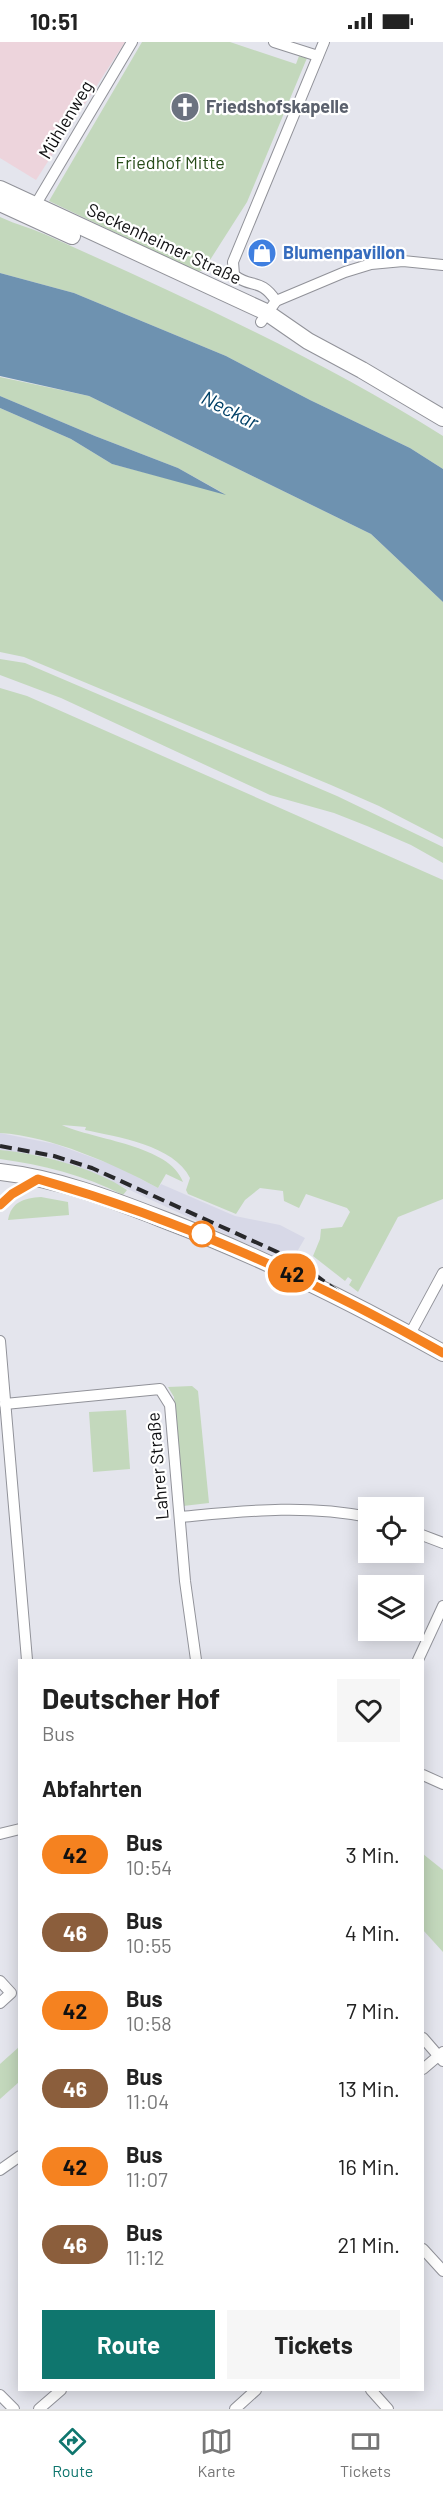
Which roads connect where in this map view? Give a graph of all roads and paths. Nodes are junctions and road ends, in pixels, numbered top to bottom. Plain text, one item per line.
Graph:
1 (132, 42) edge
2 (274, 42) edge
3 (324, 42) edge
4 (318, 56) junction
5 (0, 189) edge
6 (0, 203) edge
7 (32, 211) junction
8 (443, 253) edge
9 (442, 265) edge
10 (268, 312) junction
11 (443, 418) edge
12 (0, 1172) edge
13 (38, 1179) junction
14 (0, 1205) edge
15 (443, 1273) edge
16 (410, 1334) junction
17 (0, 1341) edge
18 (443, 1353) edge
19 (5, 1404) junction
20 (358, 1515) edge
21 (180, 1517) junction
22 (424, 1536) edge
23 (443, 1543) edge
24 (443, 1606) edge
25 (27, 1659) edge
26 (196, 1659) edge
27 (418, 1659) edge
28 (424, 1775) edge
29 (443, 1784) edge
30 (18, 1830) edge
31 (0, 1834) edge
32 (0, 1981) edge
33 (15, 1994) edge
34 (0, 2003) edge
35 (424, 2039) edge
36 (442, 2056) edge
37 (424, 2068) edge
38 (18, 2157) edge
39 (0, 2170) edge
40 (424, 2250) edge
41 (443, 2271) edge
42 (60, 2391) edge
43 (255, 2391) edge
44 (372, 2391) edge
45 (0, 2395) edge
46 (14, 2409) edge
47 (39, 2409) edge
48 (235, 2409) edge
49 (388, 2409) edge

1 - 7 street, Mühlenweg
2 - 4 street
3 - 4 street
4 - 10 street
5 - 7 main road, Seckenheimer Straße
6 - 7 main road, Seckenheimer Straße
7 - 10 main road, Seckenheimer Straße
8 - 9 street
9 - 10 street
10 - 11 main road, Seckenheimer Straße
12 - 13 main road
13 - 14 street
13 - 16 main road
15 - 16 street
16 - 18 main road
17 - 19 street
19 - 21 street, Lahrer Straße
19 - 25 street
20 - 21 street
21 - 26 street, Lahrer Straße
22 - 23 street
24 - 27 street
28 - 29 street
30 - 31 street
32 - 33 street
33 - 34 street
35 - 36 street
36 - 37 street
38 - 39 street
40 - 41 street
42 - 47 street
43 - 48 street
44 - 49 street
45 - 46 street

